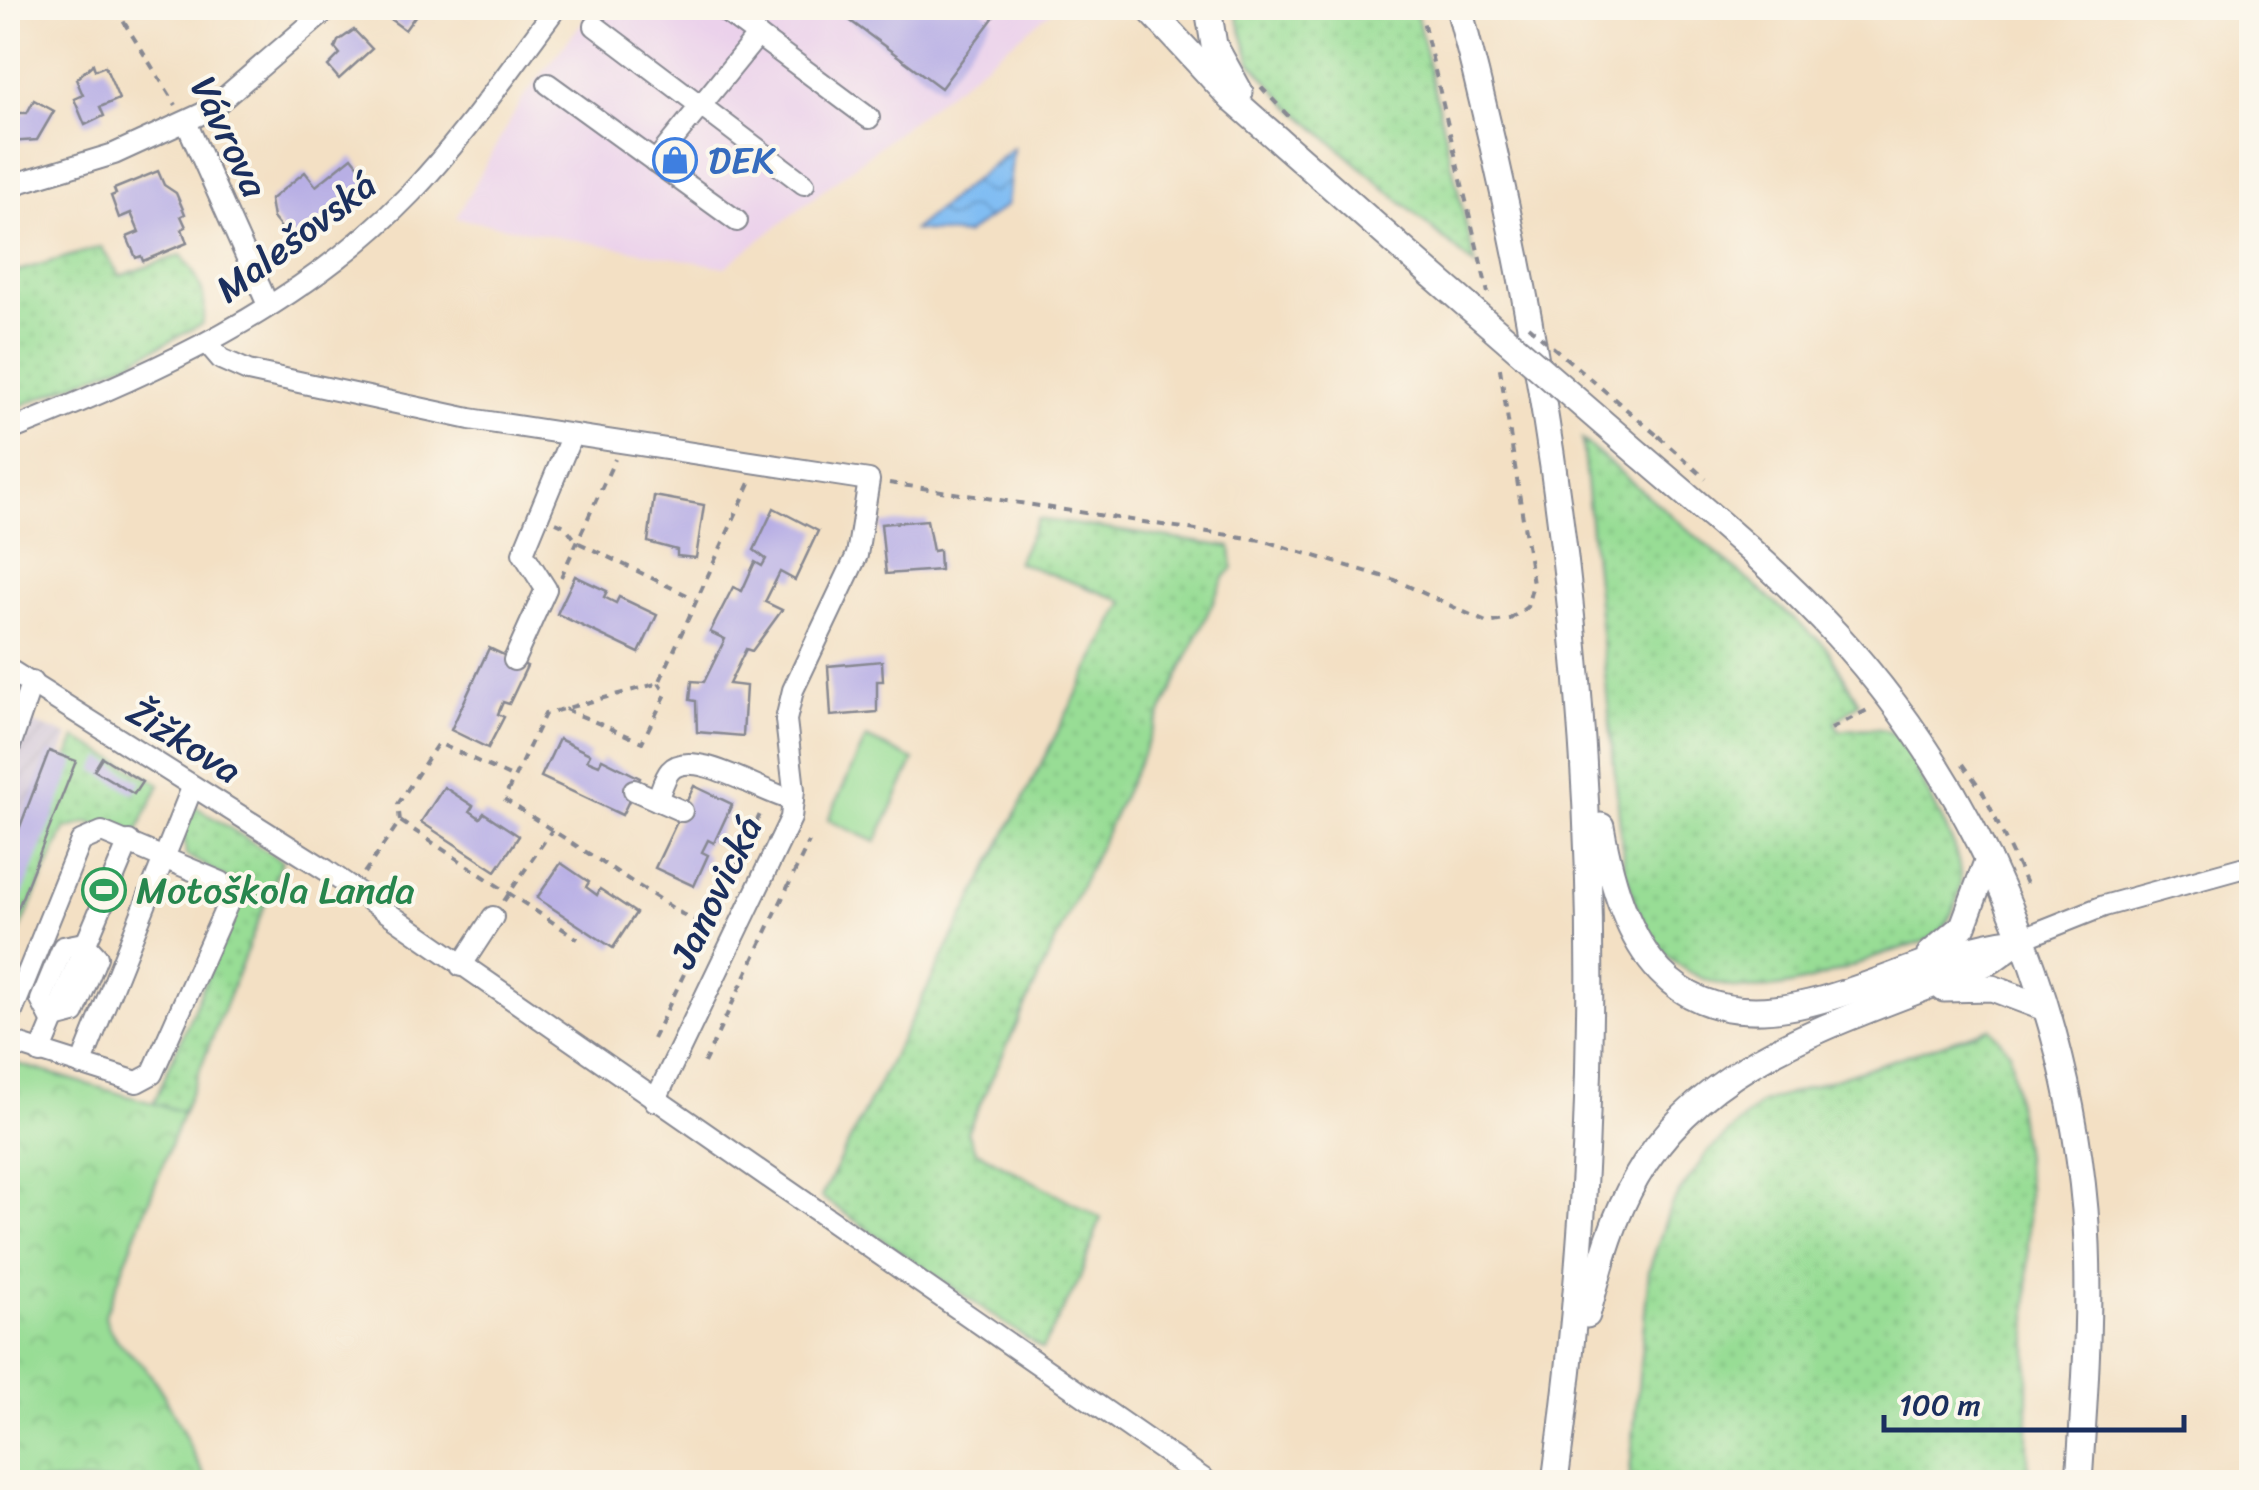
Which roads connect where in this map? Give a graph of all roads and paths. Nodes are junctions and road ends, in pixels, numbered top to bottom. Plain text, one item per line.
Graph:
1 (115, 8) edge
2 (329, 8) edge
3 (556, 8) edge
4 (721, 8) edge
5 (1148, 8) edge
6 (1208, 8) edge
7 (1420, 8) edge
8 (1445, 8) edge
9 (1459, 8) edge
10 (595, 26) dead end
11 (758, 35) junction
12 (548, 84) dead end
13 (1258, 84) dead end
14 (1479, 84) junction
15 (700, 106) junction
16 (869, 118) dead end
17 (186, 122) junction
18 (1298, 125) dead end
19 (1268, 133) junction
20 (655, 162) junction
21 (804, 184) dead end
22 (8, 186) edge
23 (737, 221) dead end
24 (1483, 288) dead end
25 (1489, 299) dead end
26 (1497, 300) dead end
27 (268, 304) junction
28 (1526, 324) dead end
29 (208, 345) junction
30 (1498, 354) dead end
31 (8, 431) edge
32 (1658, 436) dead end
33 (571, 437) junction
34 (622, 446) junction
35 (757, 464) junction
36 (869, 480) junction
37 (538, 515) junction
38 (577, 542) junction
39 (558, 589) junction
40 (696, 600) junction
41 (514, 660) dead end
42 (8, 669) edge
43 (32, 682) junction
44 (659, 684) junction
45 (1887, 696) junction
46 (565, 709) junction
47 (1582, 713) junction
48 (1831, 729) dead end
49 (8, 752) edge
50 (514, 778) junction
51 (192, 788) junction
52 (634, 790) dead end
53 (769, 795) junction
54 (657, 800) junction
55 (793, 800) junction
56 (682, 811) dead end
57 (400, 822) junction
58 (552, 830) junction
59 (129, 842) junction
60 (809, 842) dead end
61 (165, 857) junction
62 (1988, 859) junction
63 (2252, 865) edge
64 (353, 890) junction
65 (509, 893) junction
66 (493, 917) joint
67 (707, 925) junction
68 (734, 938) junction
69 (578, 939) dead end
70 (2021, 940) junction
71 (84, 944) junction
72 (758, 948) junction
73 (461, 966) junction
74 (1904, 969) junction
75 (1914, 995) junction
76 (2045, 1008) junction
77 (74, 1014) junction
78 (51, 1019) junction
79 (8, 1022) edge
80 (98, 1023) junction
81 (653, 1039) dead end
82 (8, 1041) edge
83 (40, 1052) junction
84 (704, 1064) dead end
85 (81, 1065) junction
86 (655, 1101) junction
87 (1567, 1392) junction
88 (1208, 1482) edge
89 (1555, 1482) edge
90 (2079, 1482) edge

1 - 17 path, Vávrova
2 - 17 street
3 - 27 street, Malešovská
4 - 11 street
5 - 19 main road
6 - 19 main road
7 - 25 path
8 - 14 main road
9 - 14 main road
10 - 15 street
11 - 15 street
11 - 16 street
12 - 20 street
13 - 18 path
14 - 47 main road
15 - 20 street
15 - 21 street
17 - 22 street
17 - 27 street, Vávrova
19 - 45 main road, bridge
20 - 23 street
24 - 26 path
27 - 29 street, Malešovská
28 - 32 path, bridge
29 - 31 street, Malešovská
29 - 33 street
30 - 36 path
33 - 34 street
33 - 37 street
34 - 35 street
34 - 38 path
35 - 36 street
35 - 40 path
36 - 55 street, Janovická
37 - 38 path
37 - 39 street
38 - 39 path
38 - 40 path
39 - 41 street
40 - 44 path
42 - 43 street, Žižkova
43 - 49 street
43 - 51 street, Žižkova
44 - 46 path
44 - 46 path
45 - 48 path
45 - 62 main road
46 - 50 path
47 - 74 main road
47 - 87 main road
50 - 57 path
50 - 58 path
51 - 61 street
51 - 64 street, Žižkova
52 - 54 street
53 - 54 street
53 - 55 street
53 - 67 path
54 - 56 street
55 - 68 street, Janovická
57 - 64 path
57 - 65 path
58 - 65 path
58 - 67 path
59 - 61 street
59 - 71 street
59 - 79 street
60 - 72 path
61 - 80 street
61 - 85 street
62 - 70 main road
62 - 74 main road
63 - 70 street
64 - 73 street, Žižkova
65 - 66 path
65 - 69 path
66 - 73 street
67 - 68 path
67 - 81 path
68 - 72 path
68 - 86 street, Janovická
70 - 74 main road
70 - 75 main road
70 - 76 main road
71 - 77 street
71 - 78 street
72 - 84 path
73 - 86 street, Žižkova
75 - 76 main road
75 - 87 main road
76 - 90 main road
77 - 78 street
77 - 80 street
78 - 83 street
80 - 85 street
82 - 83 street
83 - 85 street
86 - 88 street, Žižkova
87 - 89 main road

